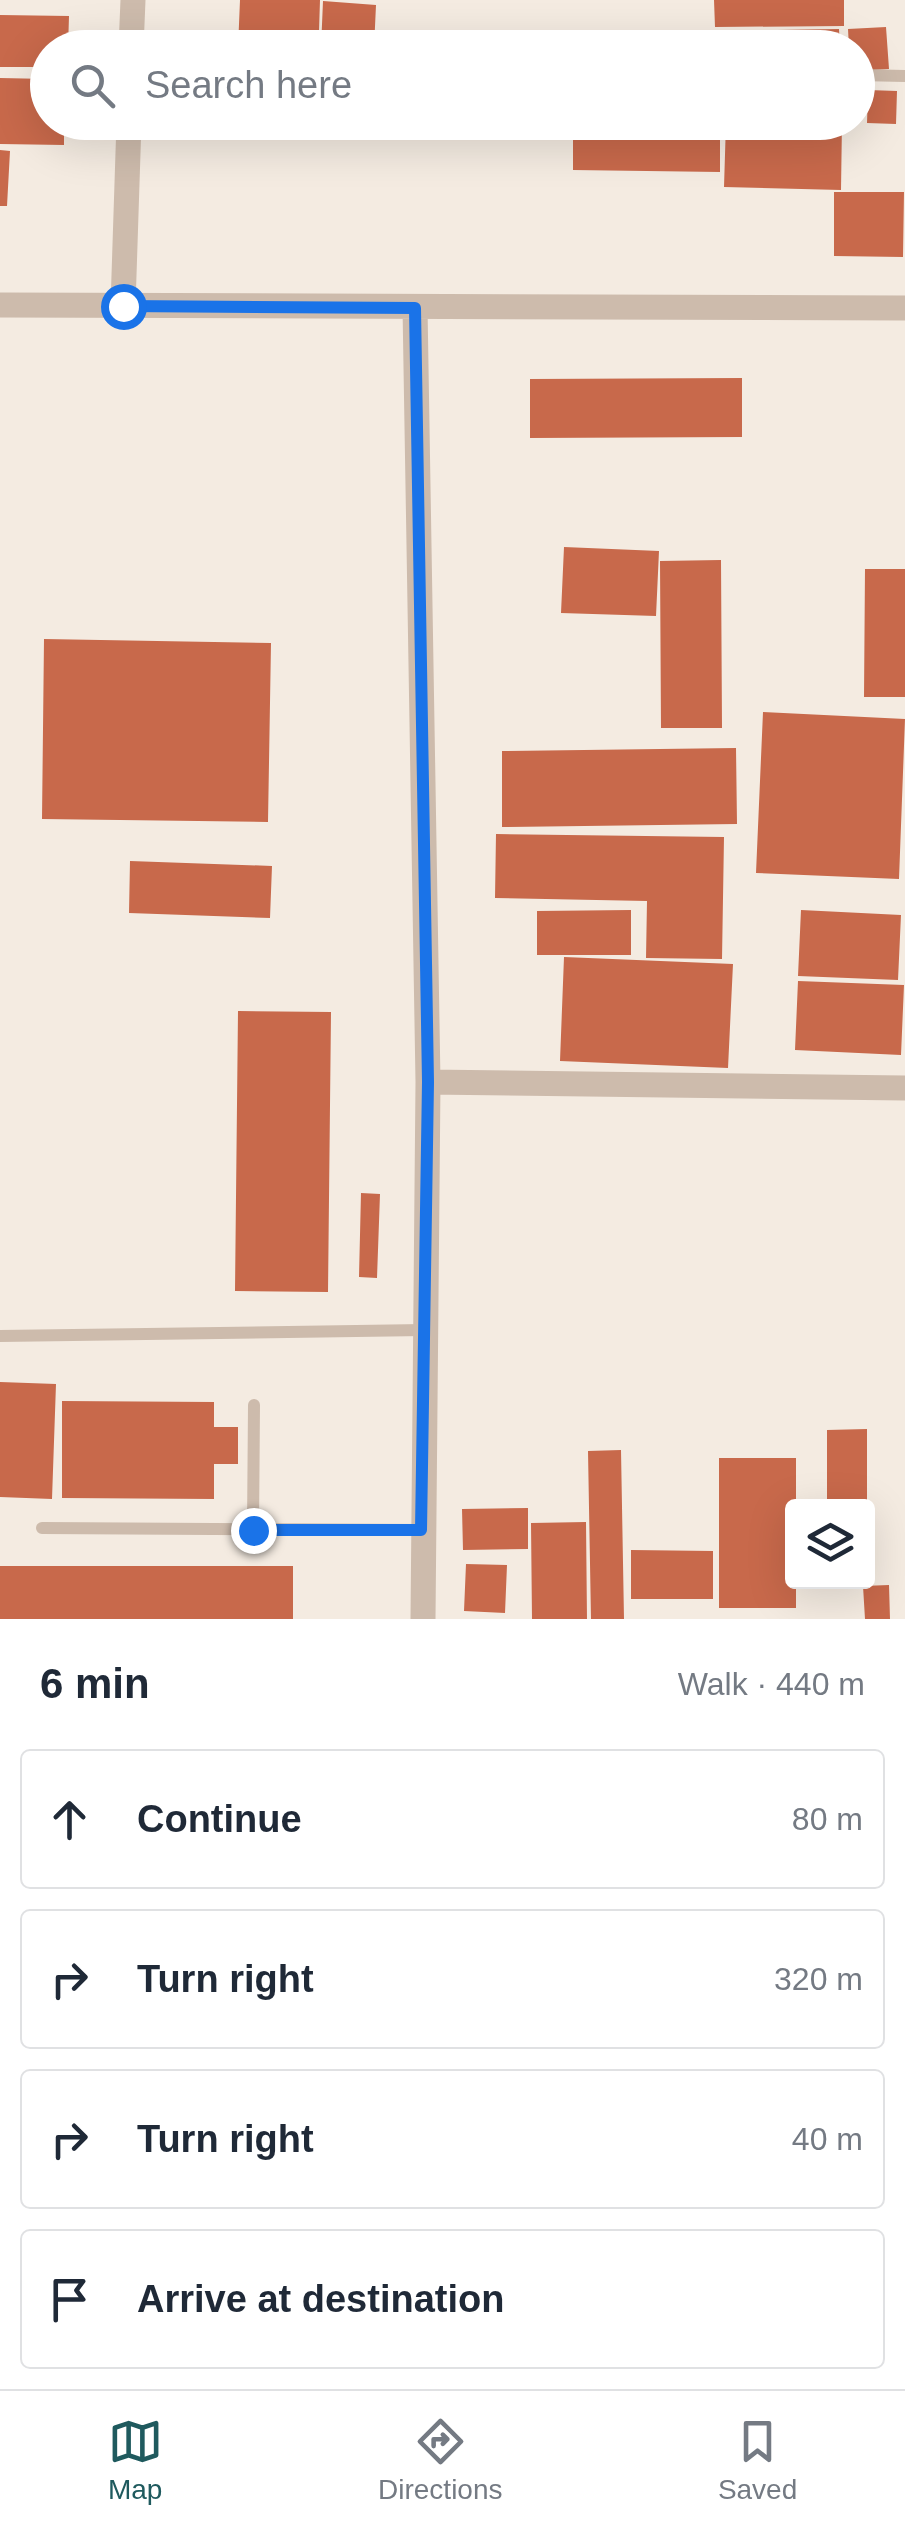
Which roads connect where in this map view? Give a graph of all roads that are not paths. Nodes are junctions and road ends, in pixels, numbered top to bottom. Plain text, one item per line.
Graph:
1 (133, 0) edge
2 (132, 30) edge
3 (875, 76) edge
4 (905, 76) edge
5 (128, 140) edge
6 (0, 305) edge
7 (123, 306) junction
8 (415, 308) junction
9 (905, 308) edge
10 (428, 1082) junction
11 (905, 1088) edge
12 (424, 1330) junction
13 (0, 1336) edge
14 (254, 1405) dead end
15 (42, 1528) dead end
16 (253, 1530) junction
17 (421, 1530) junction
18 (423, 1619) edge

1 - 2 street
3 - 4 lane
5 - 7 street
6 - 7 street
7 - 8 street
8 - 9 street
8 - 10 street
10 - 11 street
10 - 12 street
12 - 13 lane
12 - 17 street
14 - 16 lane
15 - 16 lane
16 - 17 lane
17 - 18 street

